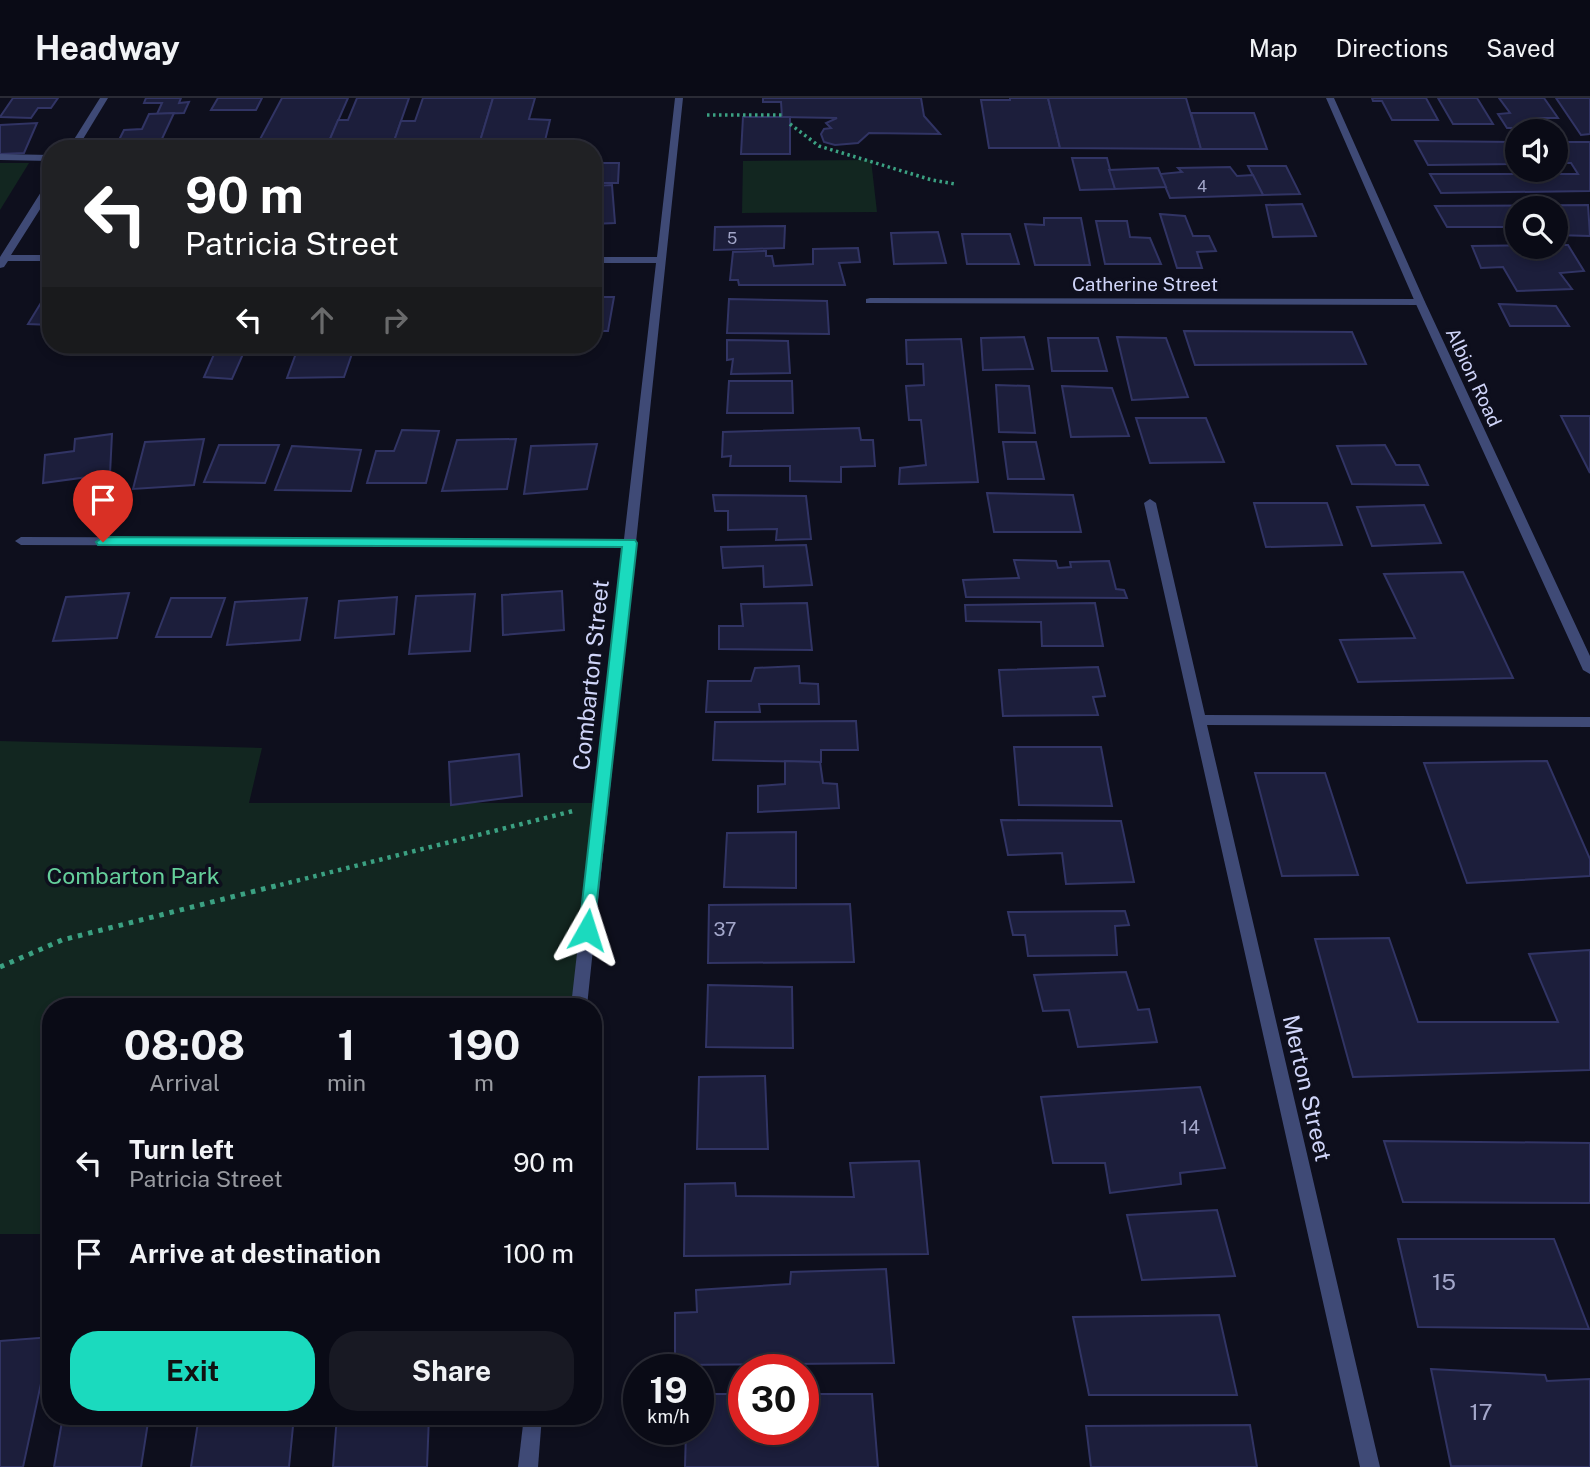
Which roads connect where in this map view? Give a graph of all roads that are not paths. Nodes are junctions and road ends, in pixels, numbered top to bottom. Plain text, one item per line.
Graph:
1 (104, 98) edge
2 (679, 98) edge
3 (1330, 98) edge
4 (78, 140) edge
5 (0, 157) edge
6 (42, 158) edge
7 (42, 198) edge
8 (42, 259) edge
9 (602, 260) edge
10 (661, 260) junction
11 (2, 262) edge
12 (870, 301) dead end
13 (1420, 302) junction
14 (1150, 503) dead end
15 (21, 541) dead end
16 (630, 543) junction
17 (1590, 670) edge
18 (1200, 720) junction
19 (1590, 722) edge
20 (580, 998) edge
21 (532, 1425) edge
22 (528, 1467) edge
23 (1370, 1467) edge

1 - 4 street
2 - 10 street, Combarton Street
3 - 13 street, Albion Road
5 - 6 street
7 - 11 street
8 - 11 street
9 - 10 street
10 - 16 street, Combarton Street
12 - 13 street, Catherine Street
13 - 17 street, Albion Road
14 - 18 street, Merton Street
15 - 16 street
16 - 20 street, Combarton Street
18 - 19 street
18 - 23 street, Merton Street
21 - 22 street

